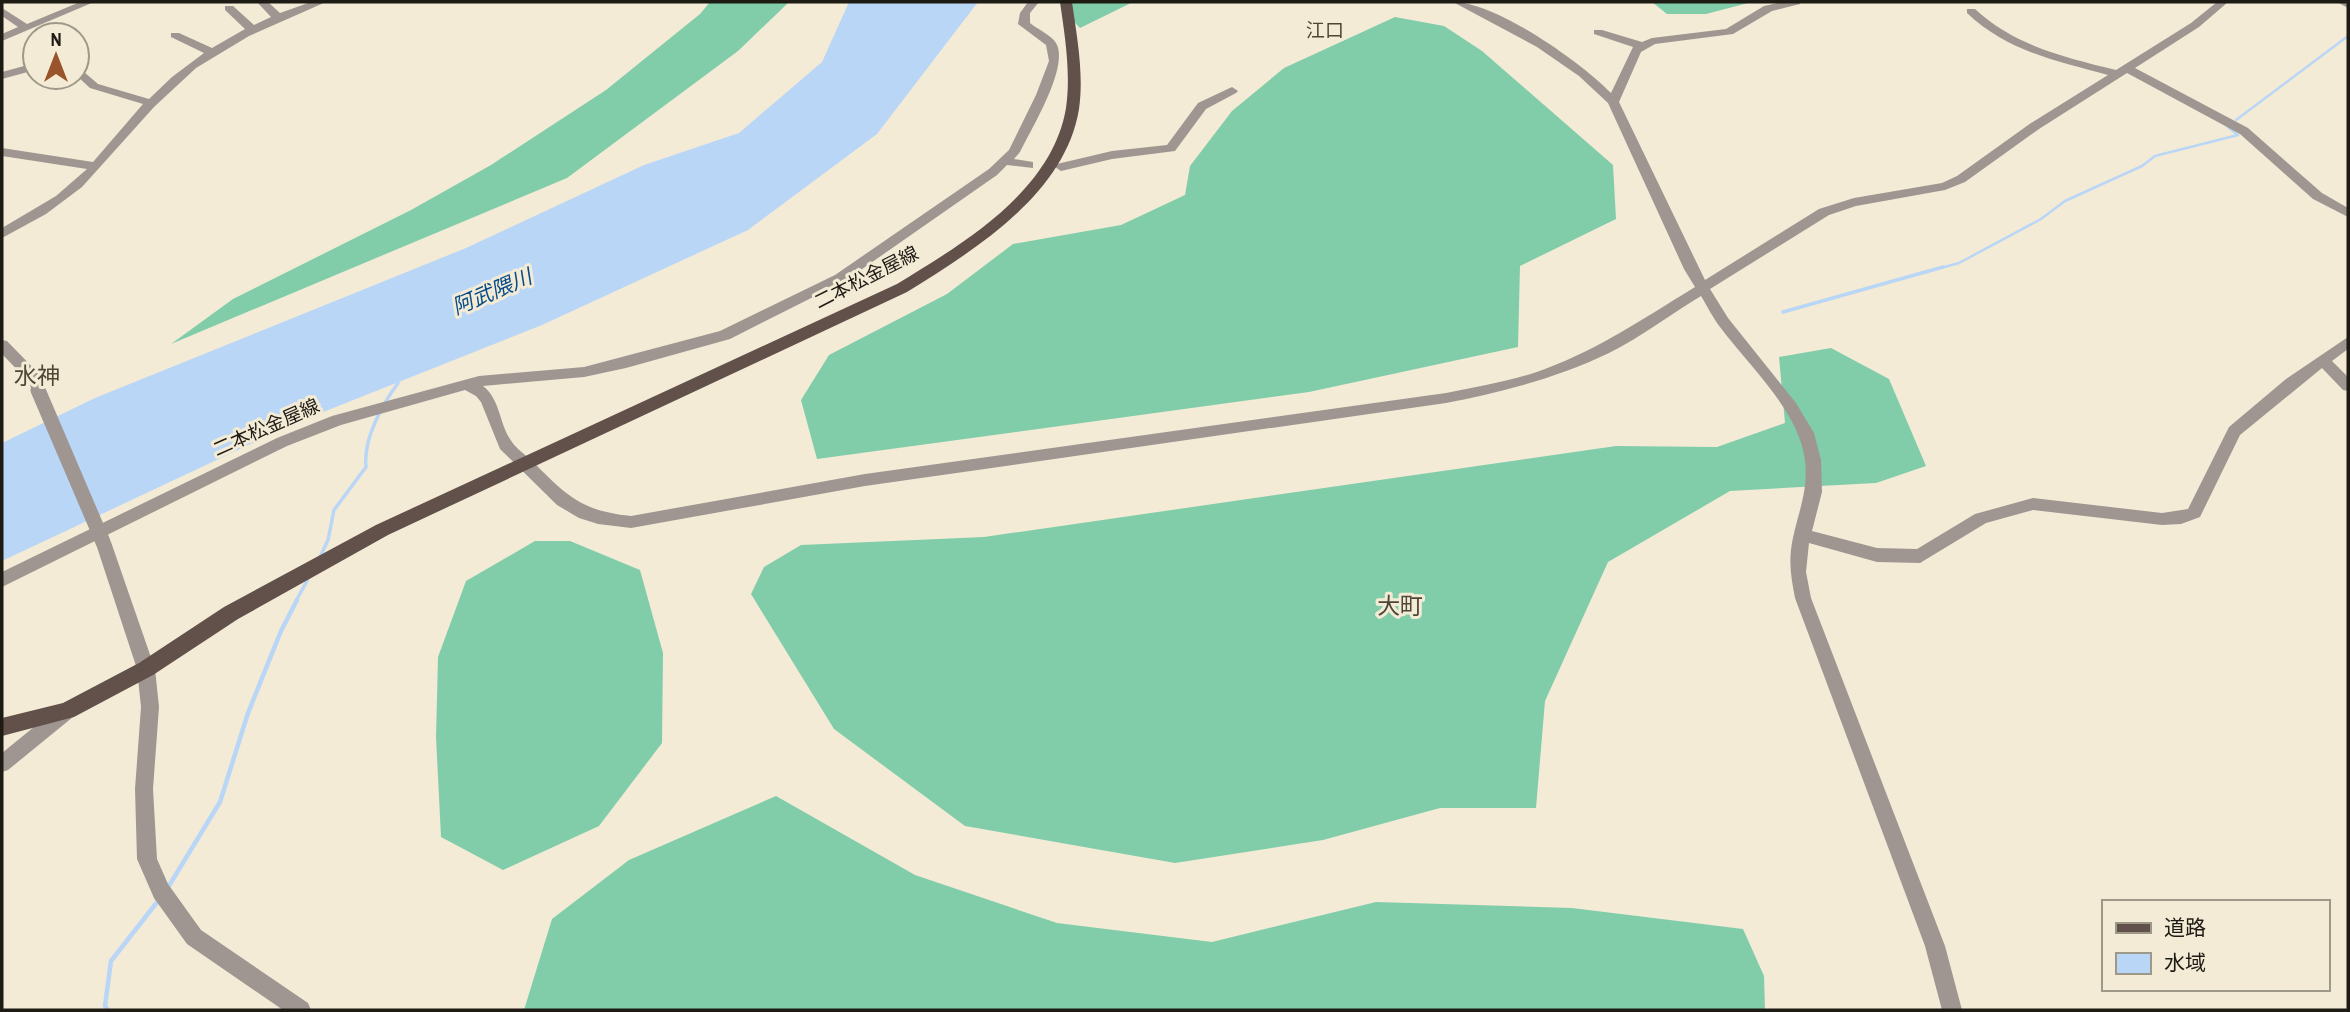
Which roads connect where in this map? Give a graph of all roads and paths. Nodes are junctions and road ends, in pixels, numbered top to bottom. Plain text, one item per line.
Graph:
1 (89, 2) edge
2 (262, 2) edge
3 (321, 2) edge
4 (1034, 2) edge
5 (1066, 2) edge
6 (1458, 2) edge
7 (1796, 2) edge
8 (2223, 2) edge
9 (2342, 2) edge
10 (2348, 5) edge
11 (4, 8) edge
12 (229, 8) dead end
13 (1971, 11) dead end
14 (278, 18) junction
15 (43, 21) edge
16 (21, 23) edge
17 (21, 30) edge
18 (253, 30) junction
19 (1598, 32) dead end
20 (175, 35) dead end
21 (2, 38) edge
22 (1642, 46) junction
23 (212, 52) junction
24 (21, 70) edge
25 (2121, 71) junction
26 (2, 76) edge
27 (91, 83) edge
28 (1232, 91) dead end
29 (1614, 102) junction
30 (151, 103) junction
31 (2, 152) edge
32 (1005, 161) junction
33 (1029, 165) dead end
34 (95, 166) junction
35 (1061, 167) dead end
36 (2348, 213) edge
37 (2, 234) edge
38 (1702, 288) junction
39 (2348, 342) edge
40 (2, 345) edge
41 (2322, 360) junction
42 (472, 385) junction
43 (2348, 386) edge
44 (523, 462) junction
45 (1803, 535) junction
46 (2, 580) edge
47 (146, 668) junction
48 (67, 711) junction
49 (2, 727) edge
50 (2, 764) edge
51 (301, 1010) edge
52 (1952, 1010) edge

1 - 15 street
2 - 14 street
3 - 14 street
4 - 32 street, 二本松金屋線
5 - 44 main road, 二本松金屋線
6 - 29 street
7 - 22 street
8 - 25 street
9 - 10 street
11 - 16 street
12 - 18 street
13 - 25 street
14 - 18 street
17 - 21 street
18 - 23 street
19 - 22 street
20 - 23 street
22 - 29 street
23 - 30 street
24 - 26 street
25 - 36 street
25 - 38 street
27 - 30 street
28 - 35 street
29 - 38 street
30 - 34 street
31 - 34 street
32 - 33 street
32 - 42 street, 二本松金屋線
34 - 37 street
38 - 44 street
38 - 45 street
39 - 41 street
40 - 47 street, bridge
41 - 43 street
41 - 45 street
42 - 44 street
42 - 46 street, 二本松金屋線
44 - 47 main road, 二本松金屋線
45 - 52 street
47 - 48 main road, 二本松金屋線
47 - 51 street
48 - 49 main road, 二本松金屋線
48 - 50 street

